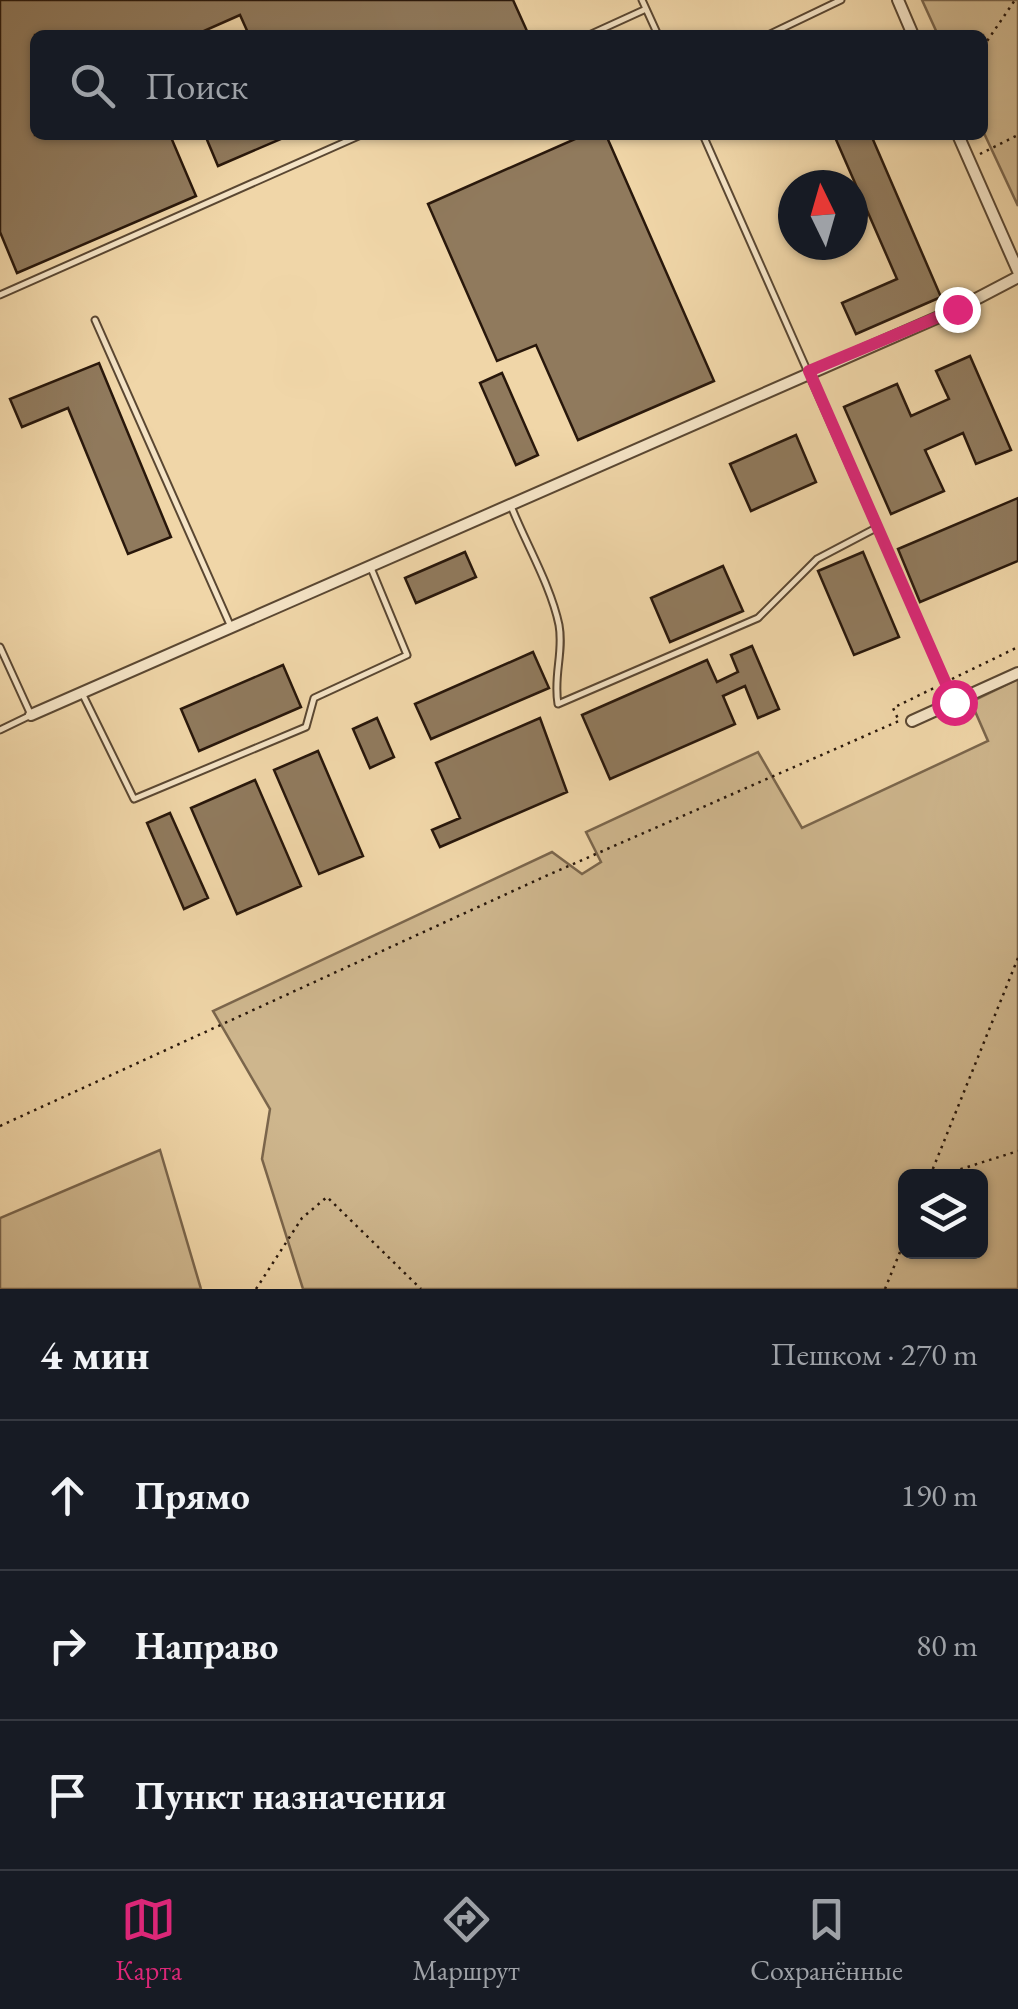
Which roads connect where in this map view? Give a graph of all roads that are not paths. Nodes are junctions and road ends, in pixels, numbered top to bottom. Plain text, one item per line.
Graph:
1 (642, 0) edge
2 (841, 0) edge
3 (898, 0) edge
4 (646, 9) junction
5 (601, 30) edge
6 (656, 30) edge
7 (778, 30) edge
8 (911, 30) edge
9 (350, 140) edge
10 (705, 140) edge
11 (960, 140) edge
12 (1018, 274) edge
13 (0, 296) edge
14 (95, 320) dead end
15 (809, 371) junction
16 (510, 504) junction
17 (876, 528) junction
18 (370, 566) junction
19 (232, 627) junction
20 (0, 647) edge
21 (1018, 672) edge
22 (82, 693) junction
23 (954, 702) junction
24 (32, 716) junction
25 (912, 720) dead end
26 (0, 730) edge

1 - 4 lane
2 - 7 lane
3 - 8 street
4 - 5 lane
4 - 6 lane
9 - 13 lane
10 - 15 lane
11 - 12 street
12 - 15 street
14 - 19 lane
15 - 16 street
15 - 17 lane
16 - 17 lane
16 - 18 street
17 - 23 lane
18 - 19 street
18 - 22 lane
19 - 22 street
20 - 24 lane
21 - 23 street
22 - 24 street
23 - 25 street
24 - 26 lane

